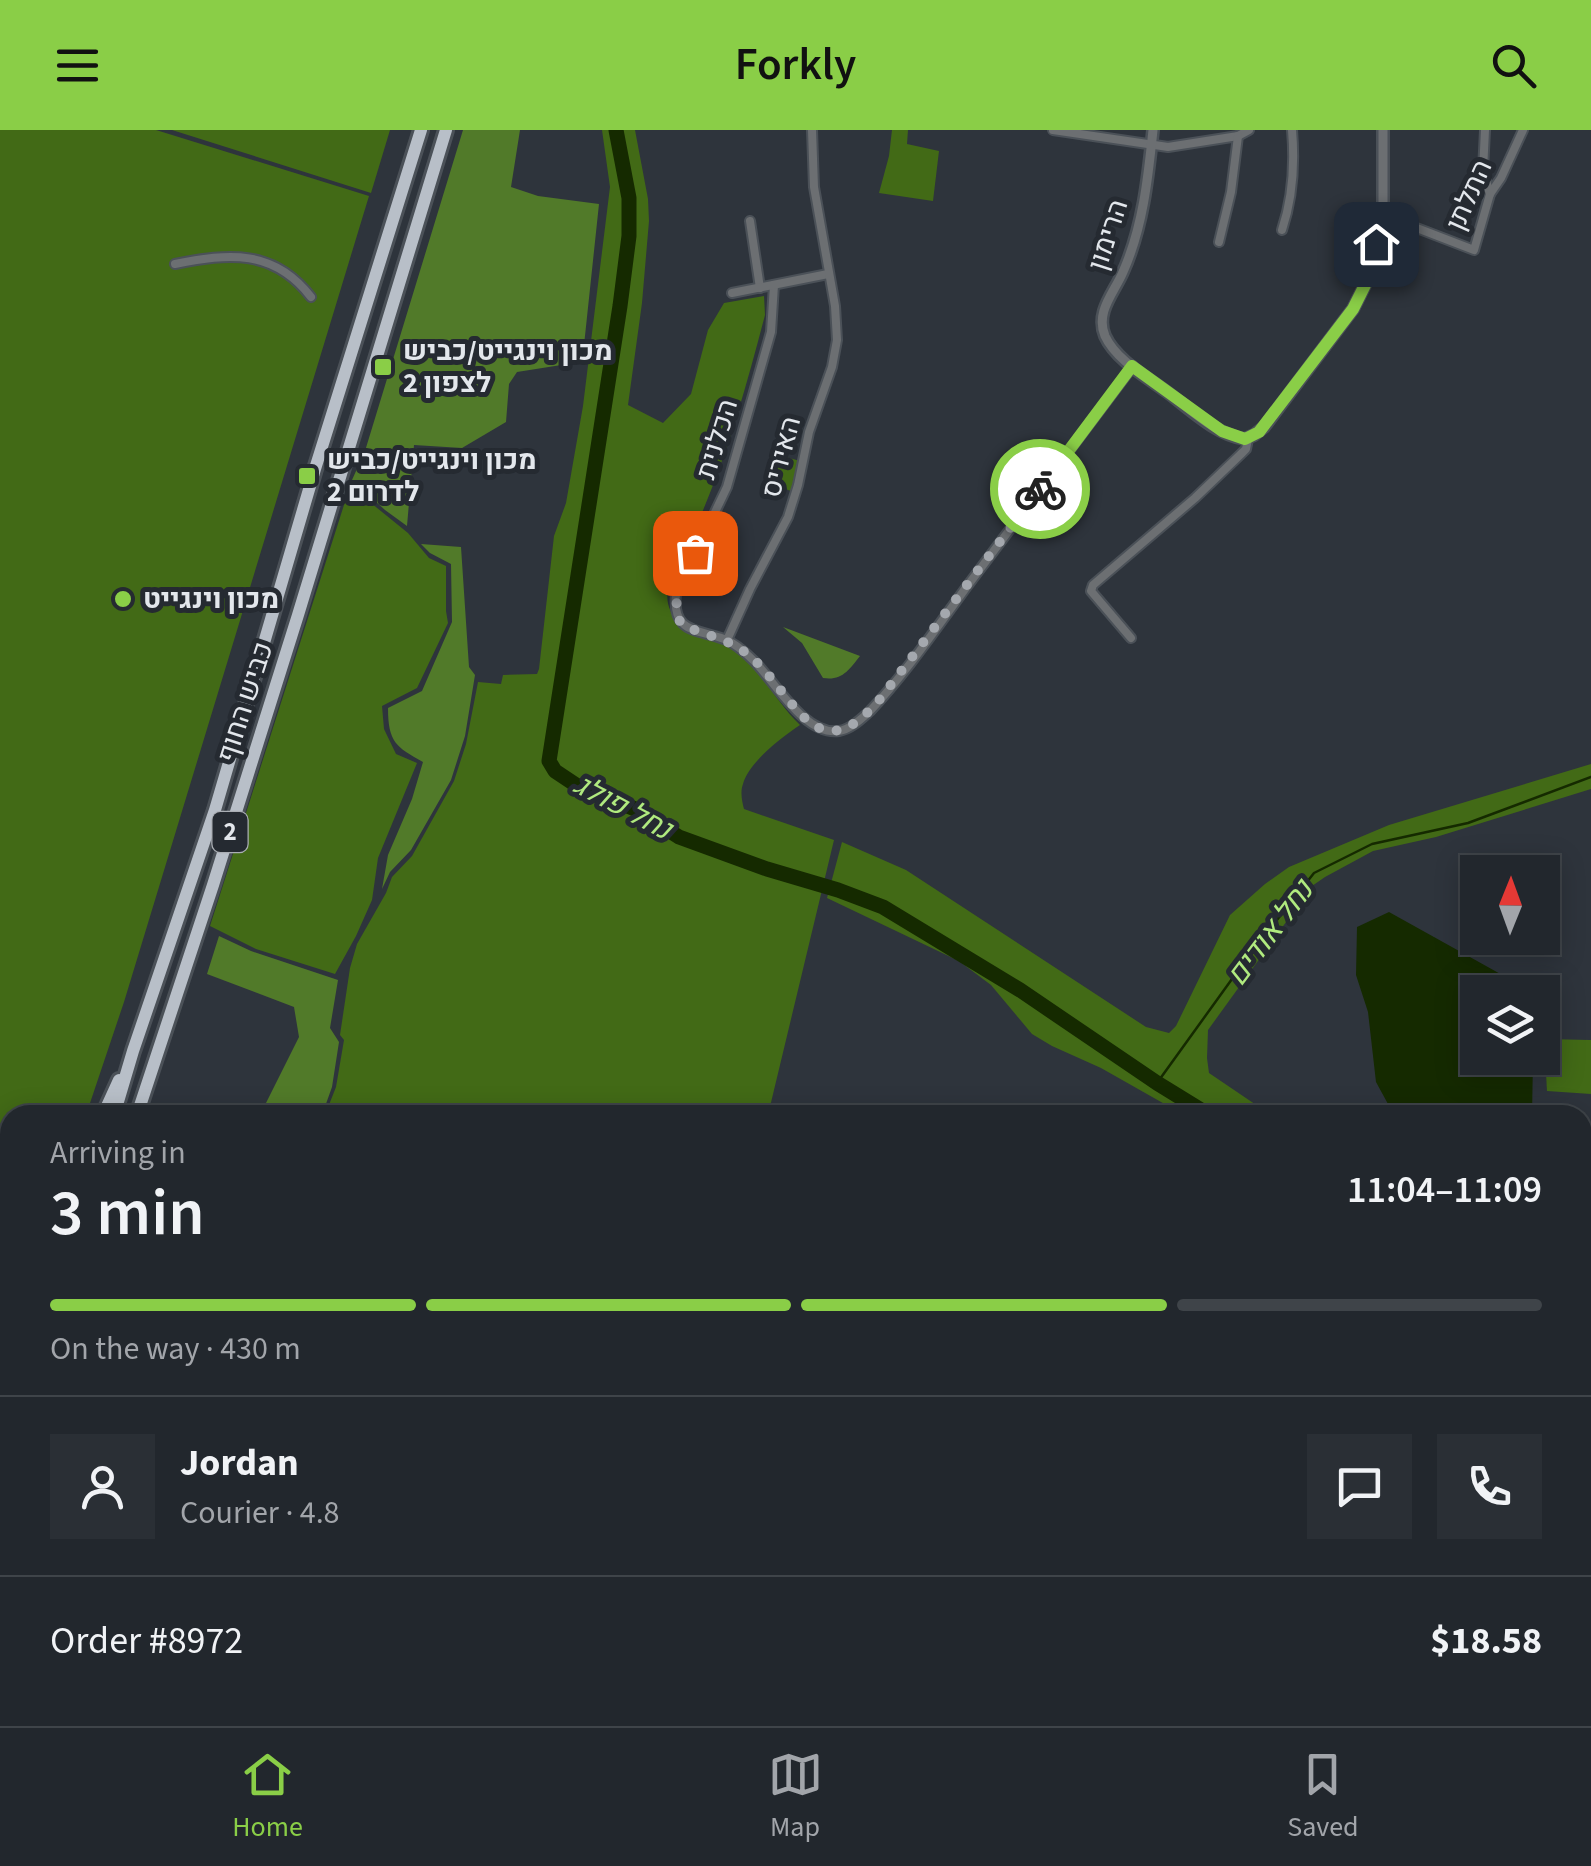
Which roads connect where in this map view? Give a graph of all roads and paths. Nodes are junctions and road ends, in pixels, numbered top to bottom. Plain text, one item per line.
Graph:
1 (421, 130) edge
2 (446, 130) edge
3 (812, 130) edge
4 (1053, 130) edge
5 (1153, 130) edge
6 (1249, 130) edge
7 (1292, 130) edge
8 (1383, 130) edge
9 (1485, 130) edge
10 (1523, 130) edge
11 (1238, 136) junction
12 (1151, 146) junction
13 (1490, 194) junction
14 (1384, 216) junction
15 (750, 222) dead end
16 (1282, 230) dead end
17 (1219, 242) dead end
18 (175, 264) dead end
19 (828, 274) junction
20 (774, 285) junction
21 (760, 288) junction
22 (732, 294) dead end
23 (311, 296) dead end
24 (1132, 366) junction
25 (1248, 439) junction
26 (1131, 638) dead end
27 (728, 640) junction
28 (134, 1051) junction
29 (107, 1105) edge
30 (117, 1105) edge
31 (141, 1105) edge

1 - 28 highway, כביש החוף / 2
2 - 31 highway, כביש החוף / 2
3 - 19 street, האיריס
4 - 12 street
5 - 12 street, הרימון
6 - 11 street
7 - 16 street
8 - 14 street
9 - 13 street
10 - 13 street, התלתן
11 - 12 street
11 - 17 street
12 - 24 street, הרימון
13 - 14 street, התלתן
14 - 25 street
15 - 21 street
18 - 23 street
19 - 20 street
19 - 27 street, האיריס
20 - 21 street
20 - 27 street, הכלנית
21 - 22 street
24 - 25 street
24 - 27 street, הכלנית
25 - 26 street
28 - 29 highway
28 - 30 highway, כביש החוף / 2

